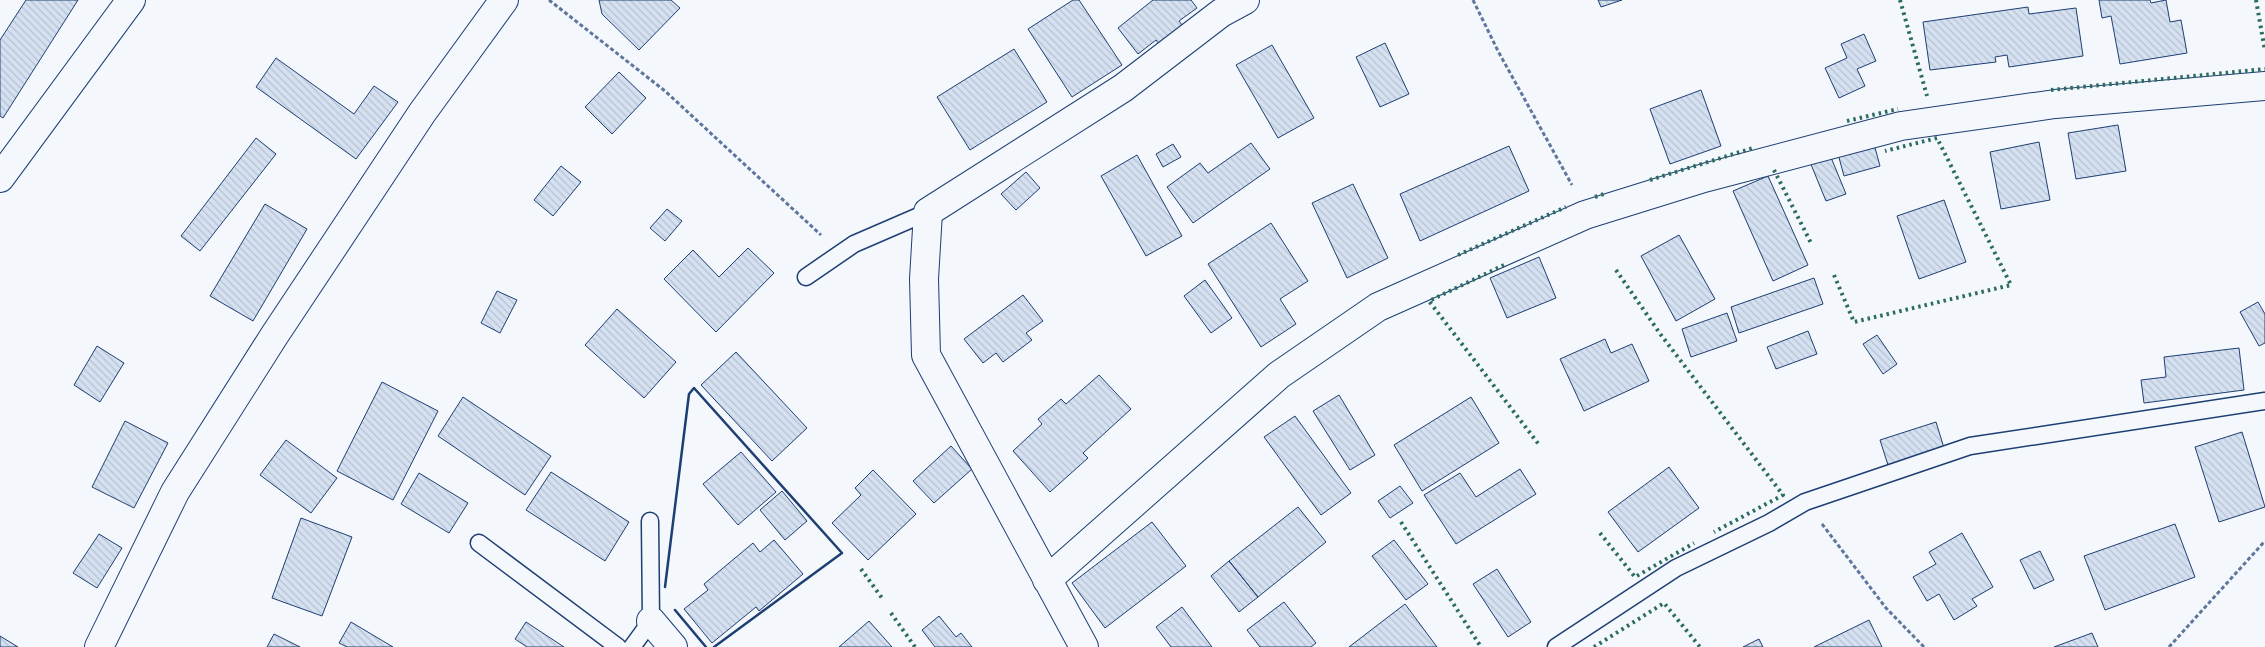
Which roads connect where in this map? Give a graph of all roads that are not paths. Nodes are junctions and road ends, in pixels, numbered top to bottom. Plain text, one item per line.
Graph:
1 (131, 0) edge
2 (504, 0) edge
3 (1245, 0) edge
4 (2265, 86) edge
5 (0, 178) edge
6 (928, 212) junction
7 (806, 277) dead end
8 (2265, 401) edge
9 (650, 521) dead end
10 (479, 542) dead end
11 (1047, 580) junction
12 (651, 621) junction
13 (99, 647) edge
14 (618, 647) edge
15 (632, 647) edge
16 (673, 647) edge
17 (1084, 647) edge
18 (1556, 647) edge

1 - 5 street
2 - 13 street
3 - 6 street
4 - 11 street
6 - 7 lane
6 - 11 street
8 - 18 lane
9 - 12 lane
10 - 14 lane
11 - 17 street
12 - 15 lane
12 - 16 street

